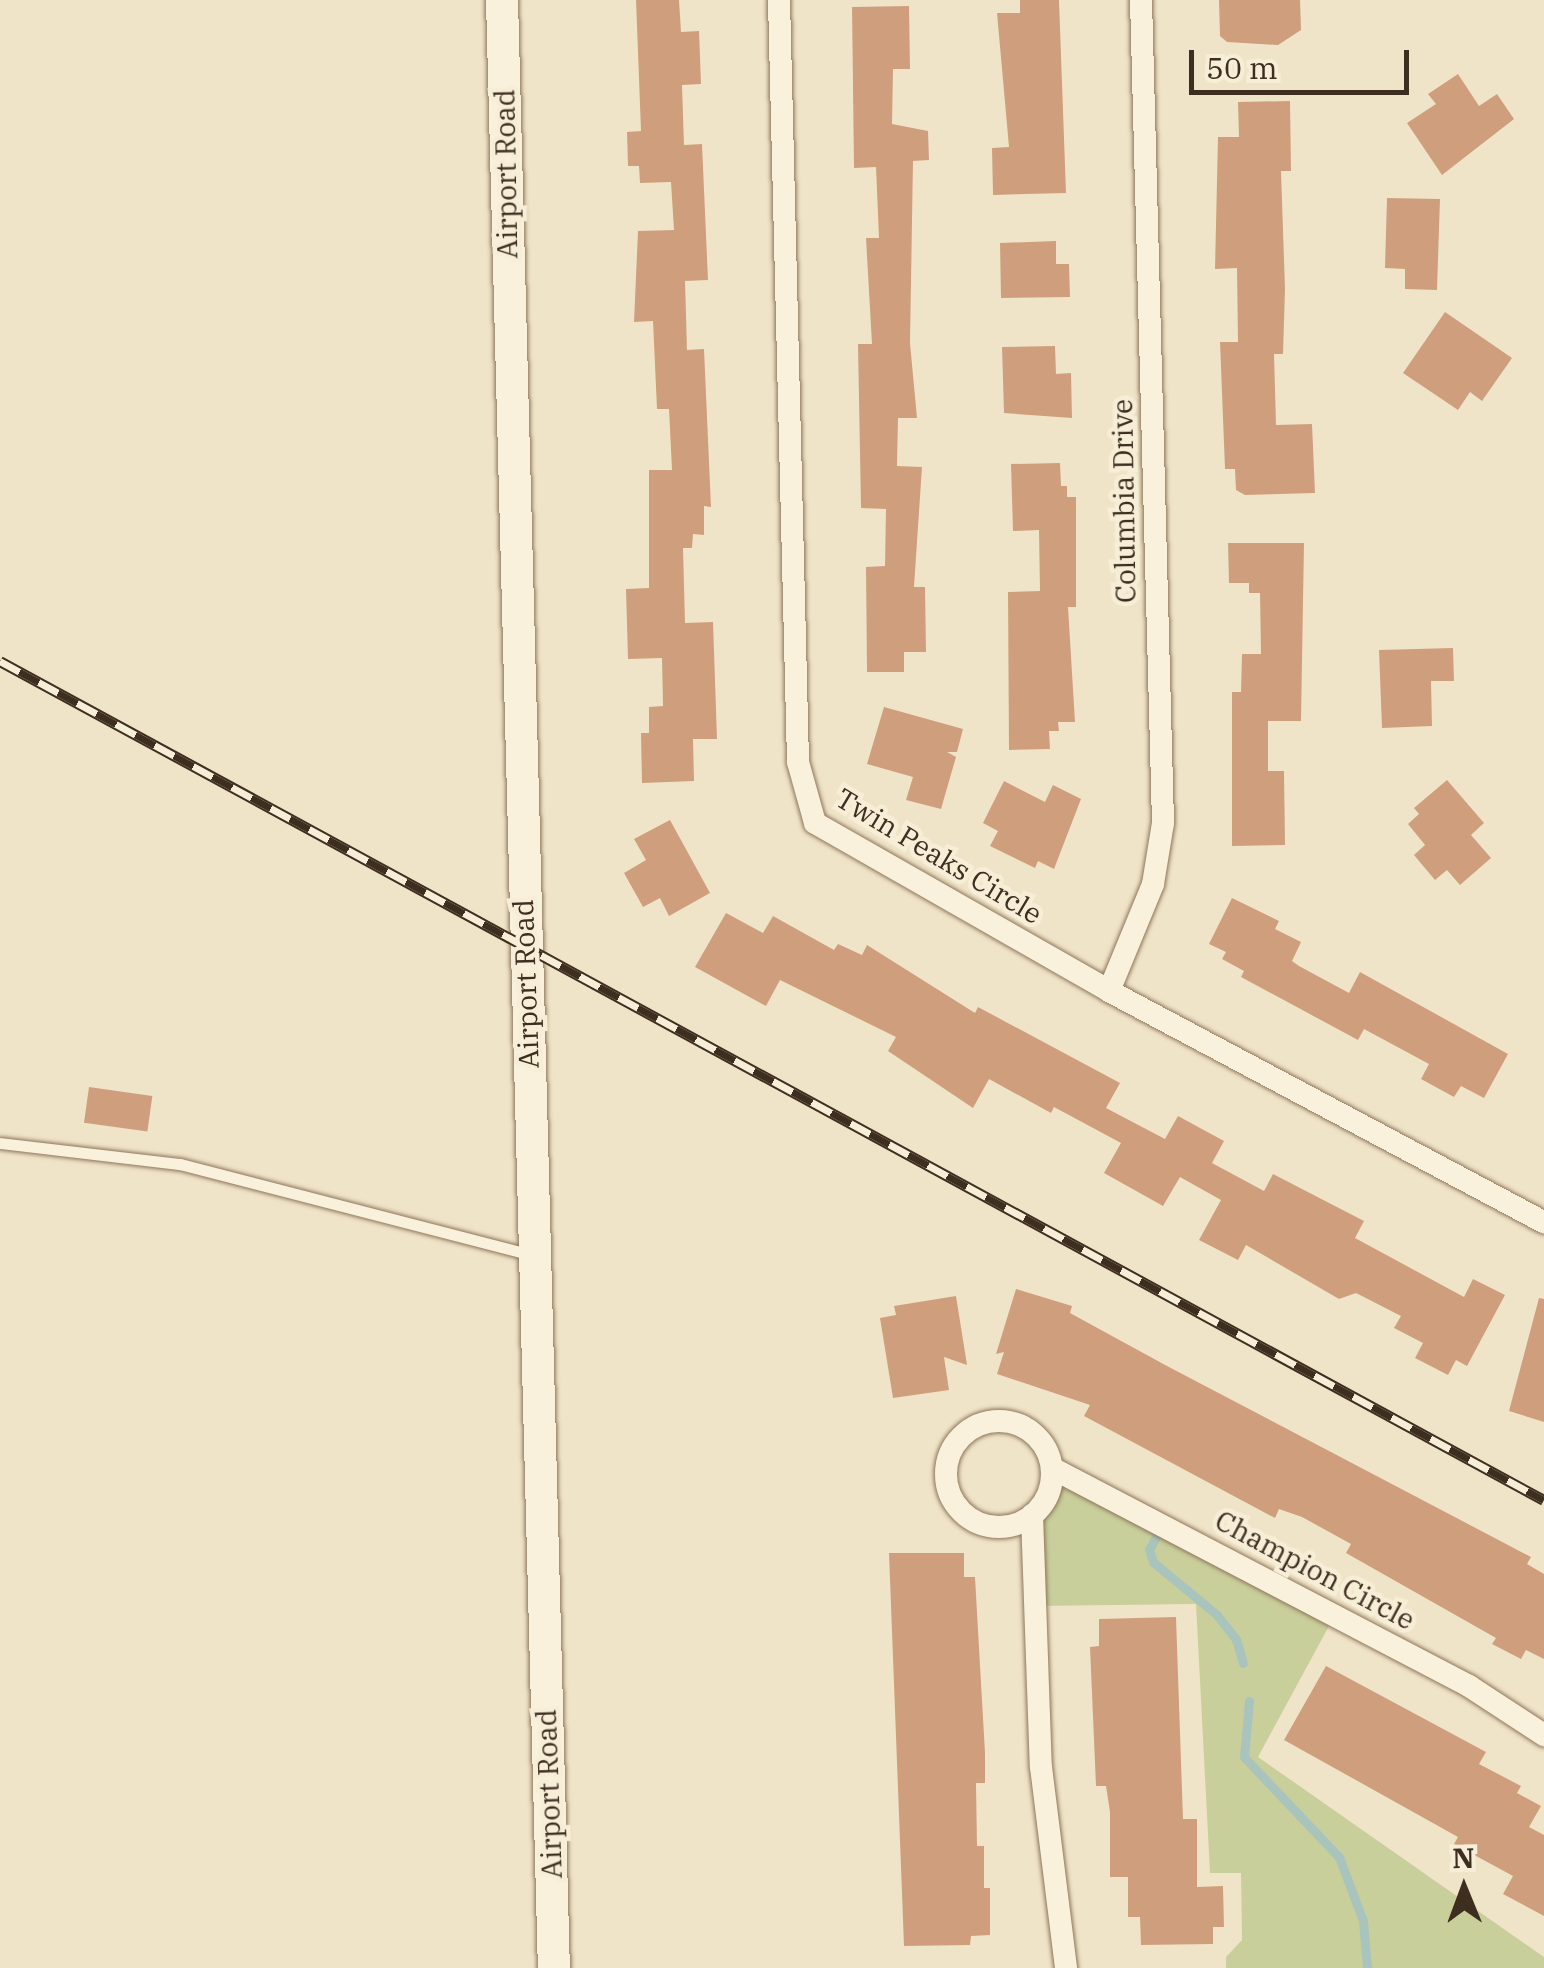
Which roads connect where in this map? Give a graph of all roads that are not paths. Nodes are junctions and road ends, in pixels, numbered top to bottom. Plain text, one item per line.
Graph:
1 (502, 0) edge
2 (779, 0) edge
3 (1142, 0) edge
4 (1109, 991) junction
5 (0, 1143) edge
6 (1544, 1222) edge
7 (534, 1255) junction
8 (1052, 1468) junction
9 (1032, 1515) junction
10 (1544, 1735) edge
11 (554, 1968) edge
12 (1066, 1968) edge

1 - 7 main road, Airport Road
2 - 4 street, Twin Peaks Circle
3 - 4 street, Columbia Drive
4 - 6 street, Twin Peaks Circle
5 - 7 lane
7 - 11 main road, Airport Road
8 - 9 street
8 - 9 street
8 - 10 street, Champion Circle
9 - 12 street

